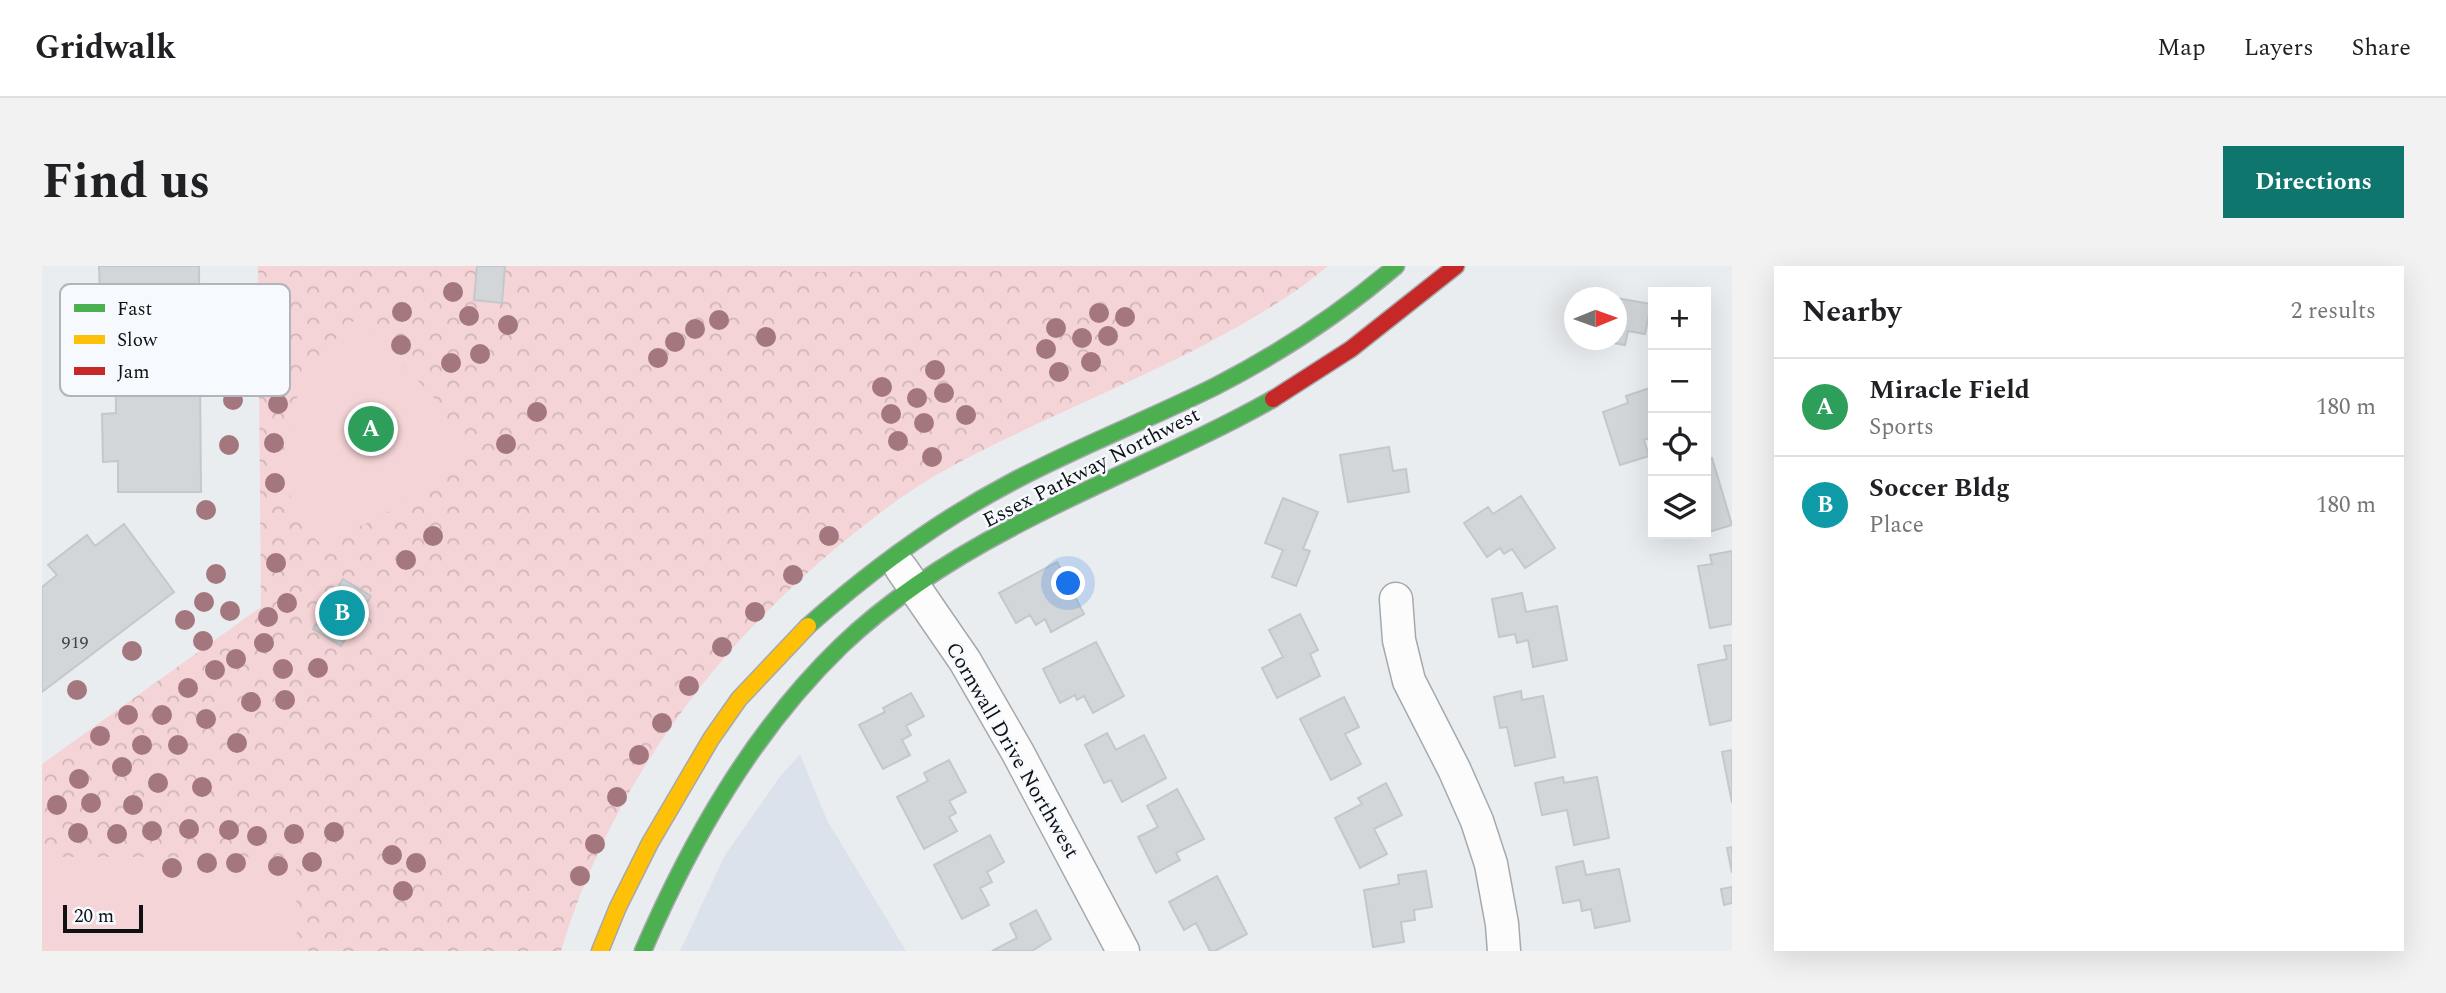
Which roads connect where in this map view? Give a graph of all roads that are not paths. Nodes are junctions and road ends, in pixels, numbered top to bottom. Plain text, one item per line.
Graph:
1 (1395, 266) edge
2 (1456, 266) edge
3 (892, 556) junction
4 (914, 588) junction
5 (1396, 599) dead end
6 (600, 951) edge
7 (643, 951) edge
8 (1123, 951) edge
9 (1503, 951) edge

1 - 3 street, Essex Parkway Northwest
2 - 4 street, Essex Parkway Northwest
3 - 4 street, Cornwall Drive Northwest
3 - 6 street, Essex Parkway Northwest
4 - 7 street, Essex Parkway Northwest
4 - 8 street, Cornwall Drive Northwest
5 - 9 street

